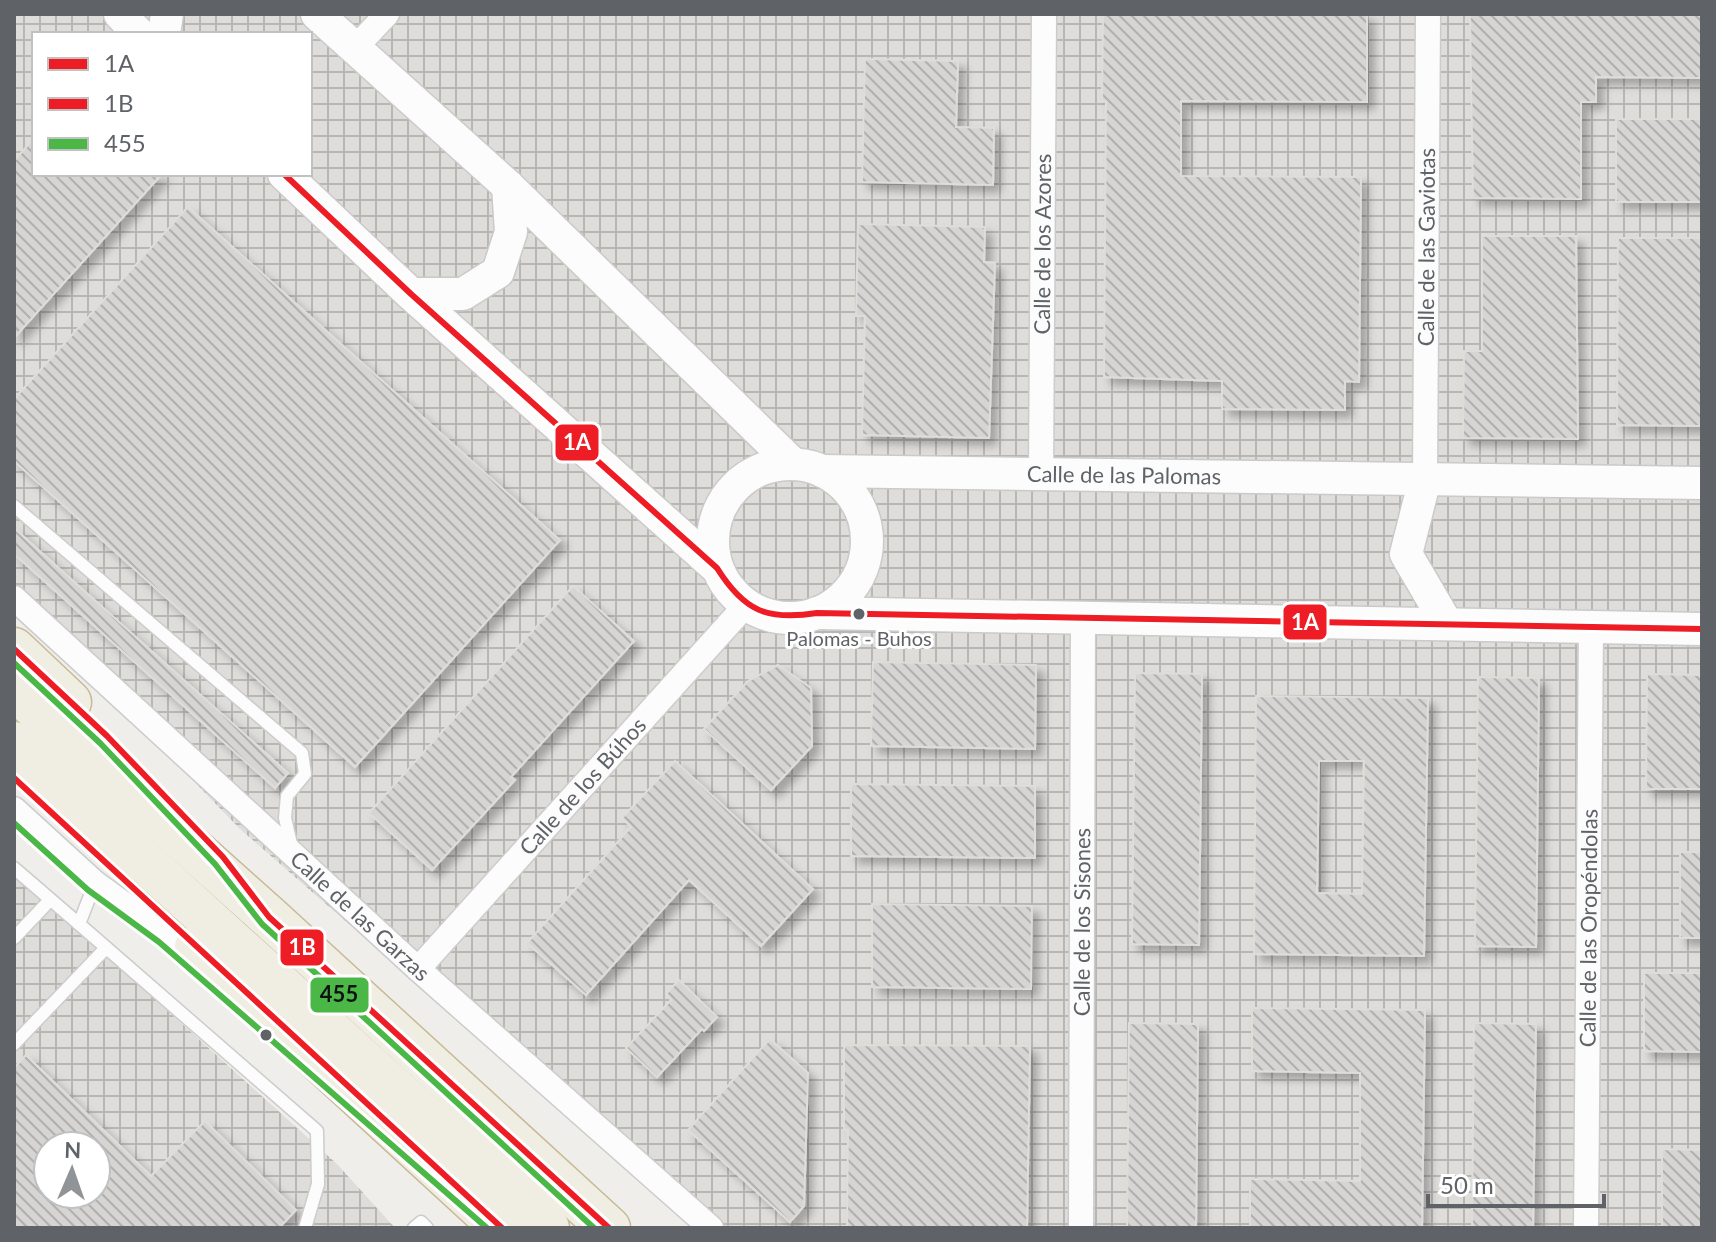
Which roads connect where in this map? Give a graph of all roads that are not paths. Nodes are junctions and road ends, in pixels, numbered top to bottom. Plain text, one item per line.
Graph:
1 (120, 14) edge
2 (317, 14) edge
3 (387, 14) edge
4 (1044, 14) edge
5 (1428, 14) edge
6 (137, 32) edge
7 (355, 48) junction
8 (286, 176) edge
9 (508, 186) junction
10 (411, 294) junction
11 (808, 467) junction
12 (1041, 474) junction
13 (1425, 479) junction
14 (1702, 483) edge
15 (14, 506) edge
16 (717, 568) junction
17 (14, 598) edge
18 (746, 605) junction
19 (817, 613) junction
20 (1083, 617) junction
21 (1447, 624) junction
22 (1591, 627) junction
23 (1702, 629) edge
24 (14, 649) edge
25 (14, 689) edge
26 (14, 743) edge
27 (14, 778) edge
28 (14, 809) edge
29 (294, 855) junction
30 (14, 868) edge
31 (95, 883) junction
32 (50, 900) junction
33 (269, 917) junction
34 (79, 924) junction
35 (14, 938) edge
36 (106, 948) junction
37 (418, 969) junction
38 (14, 1044) edge
39 (388, 1126) junction
40 (305, 1228) edge
41 (414, 1228) edge
42 (427, 1228) edge
43 (502, 1228) edge
44 (548, 1228) edge
45 (609, 1228) edge
46 (711, 1228) edge
47 (1081, 1228) edge
48 (1586, 1228) edge

1 - 6 street
2 - 7 street
3 - 7 street
4 - 12 street, Calle de los Azores
5 - 13 street, Calle de las Gaviotas
7 - 9 street
8 - 10 street
9 - 10 street
9 - 11 street
10 - 16 street
11 - 12 street, Calle de las Palomas
11 - 16 street
11 - 19 street
12 - 13 street, Calle de las Palomas
13 - 14 street, Calle de las Palomas
13 - 21 street
15 - 29 lane
16 - 18 street
17 - 29 street, Calle de las Garzas
18 - 19 street
18 - 37 street, Calle de los Búhos
19 - 20 street
20 - 21 street
20 - 47 street, Calle de los Sisones
21 - 22 street
22 - 23 street
22 - 48 street, Calle de las Oropéndolas
24 - 33 highway
25 - 33 highway
26 - 44 highway
27 - 39 highway
28 - 31 street
29 - 37 street, Calle de las Garzas
30 - 32 lane
31 - 34 lane
31 - 39 street
32 - 34 lane
32 - 35 lane
33 - 45 highway
34 - 36 lane
36 - 38 lane
36 - 40 lane
37 - 46 street, Calle de las Garzas
39 - 43 highway
41 - 42 lane

